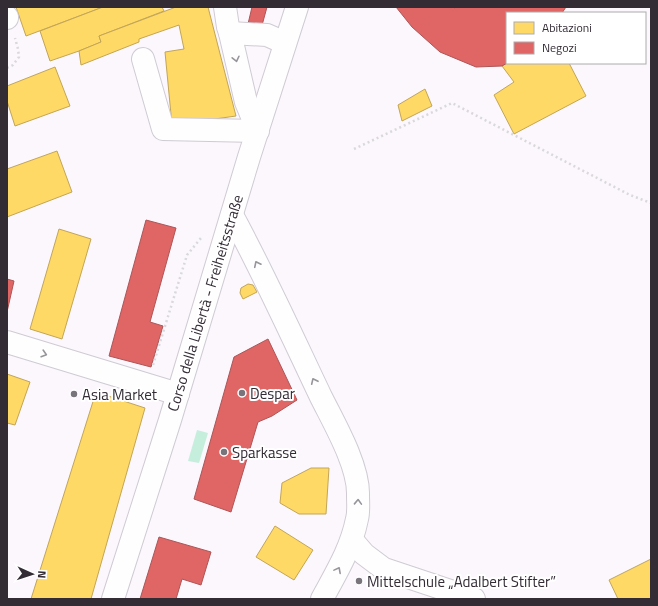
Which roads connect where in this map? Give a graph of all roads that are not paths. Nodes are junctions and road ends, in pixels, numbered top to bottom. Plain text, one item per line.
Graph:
1 (225, 7) edge
2 (297, 7) edge
3 (230, 33) junction
4 (285, 43) junction
5 (143, 59) dead end
6 (258, 130) junction
7 (232, 215) junction
8 (7, 342) edge
9 (178, 394) junction
10 (352, 540) junction
11 (114, 599) edge
12 (322, 599) edge
13 (474, 599) edge

1 - 3 street
2 - 4 street, Corso della Libertà - Freiheitsstraße
3 - 4 street
3 -> 6 street
4 - 6 street, Corso della Libertà - Freiheitsstraße
5 - 6 street
6 - 7 street, Corso della Libertà - Freiheitsstraße
7 - 9 street, Corso della Libertà - Freiheitsstraße
10 -> 7 street
8 -> 9 street
9 - 11 street, Corso della Libertà - Freiheitsstraße
12 -> 10 street
10 - 13 street

